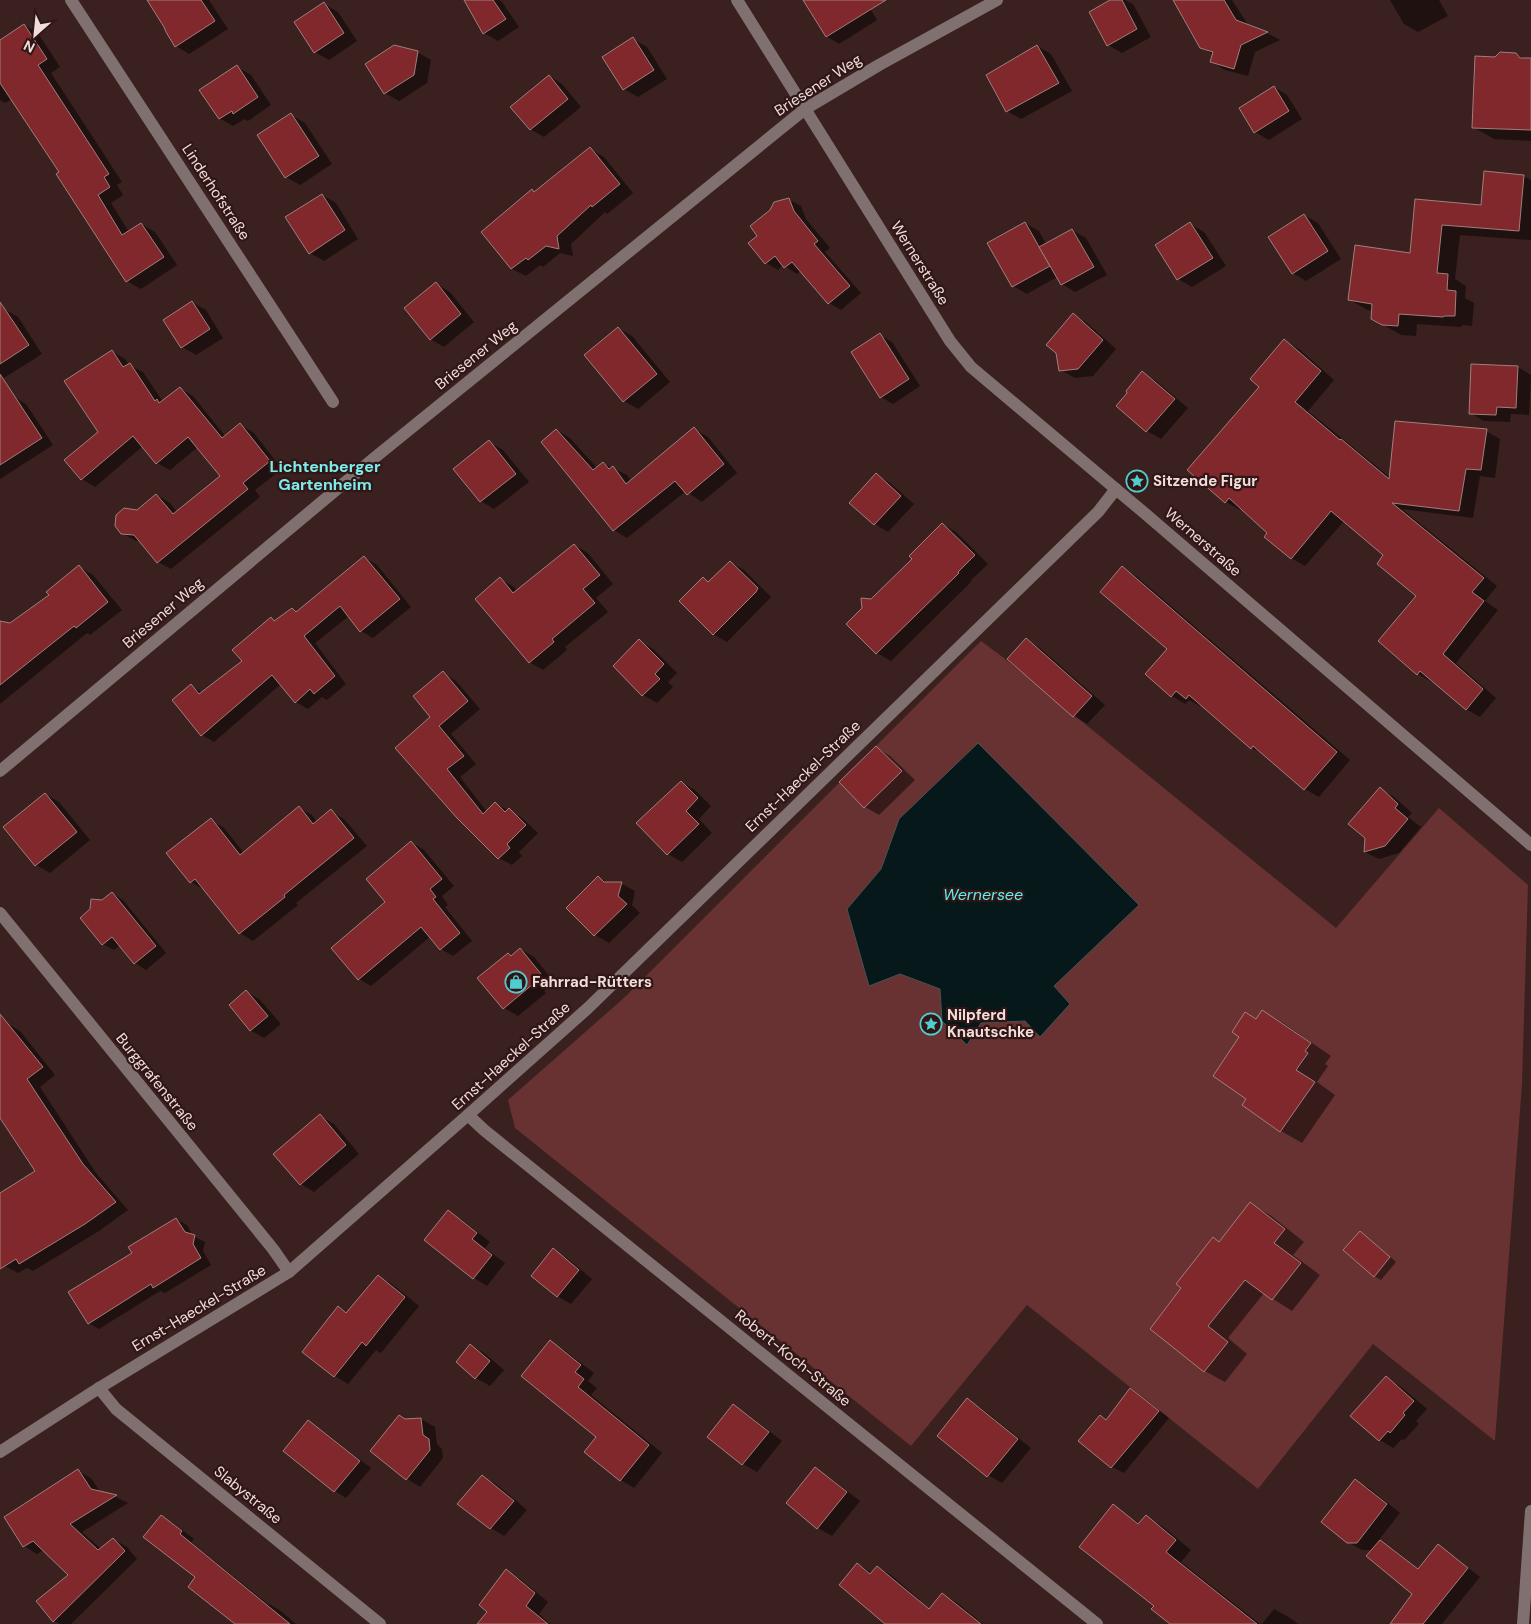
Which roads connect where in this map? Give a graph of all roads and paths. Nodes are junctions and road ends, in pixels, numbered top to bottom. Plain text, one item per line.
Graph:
1 (71, 0) edge
2 (737, 0) edge
3 (997, 0) edge
4 (805, 110) junction
5 (333, 402) dead end
6 (1116, 489) junction
7 (0, 770) edge
8 (1531, 845) edge
9 (0, 913) edge
10 (468, 1116) junction
11 (289, 1272) junction
12 (99, 1388) junction
13 (0, 1452) edge
14 (1531, 1511) edge
15 (380, 1624) edge
16 (1097, 1624) edge
17 (1523, 1624) edge

1 - 5 street, Linderhofstraße
2 - 4 street, Wernerstraße
3 - 4 street, Briesener Weg
4 - 6 street, Wernerstraße
4 - 7 street, Briesener Weg
6 - 8 street, Wernerstraße
6 - 10 street, Ernst-Haeckel-Straße
9 - 11 street, Burggrafenstraße
10 - 11 street, Ernst-Haeckel-Straße
10 - 16 street, Robert-Koch-Straße
11 - 12 street, Ernst-Haeckel-Straße
12 - 13 street, Ernst-Haeckel-Straße
12 - 15 street, Slabystraße
14 - 17 street

